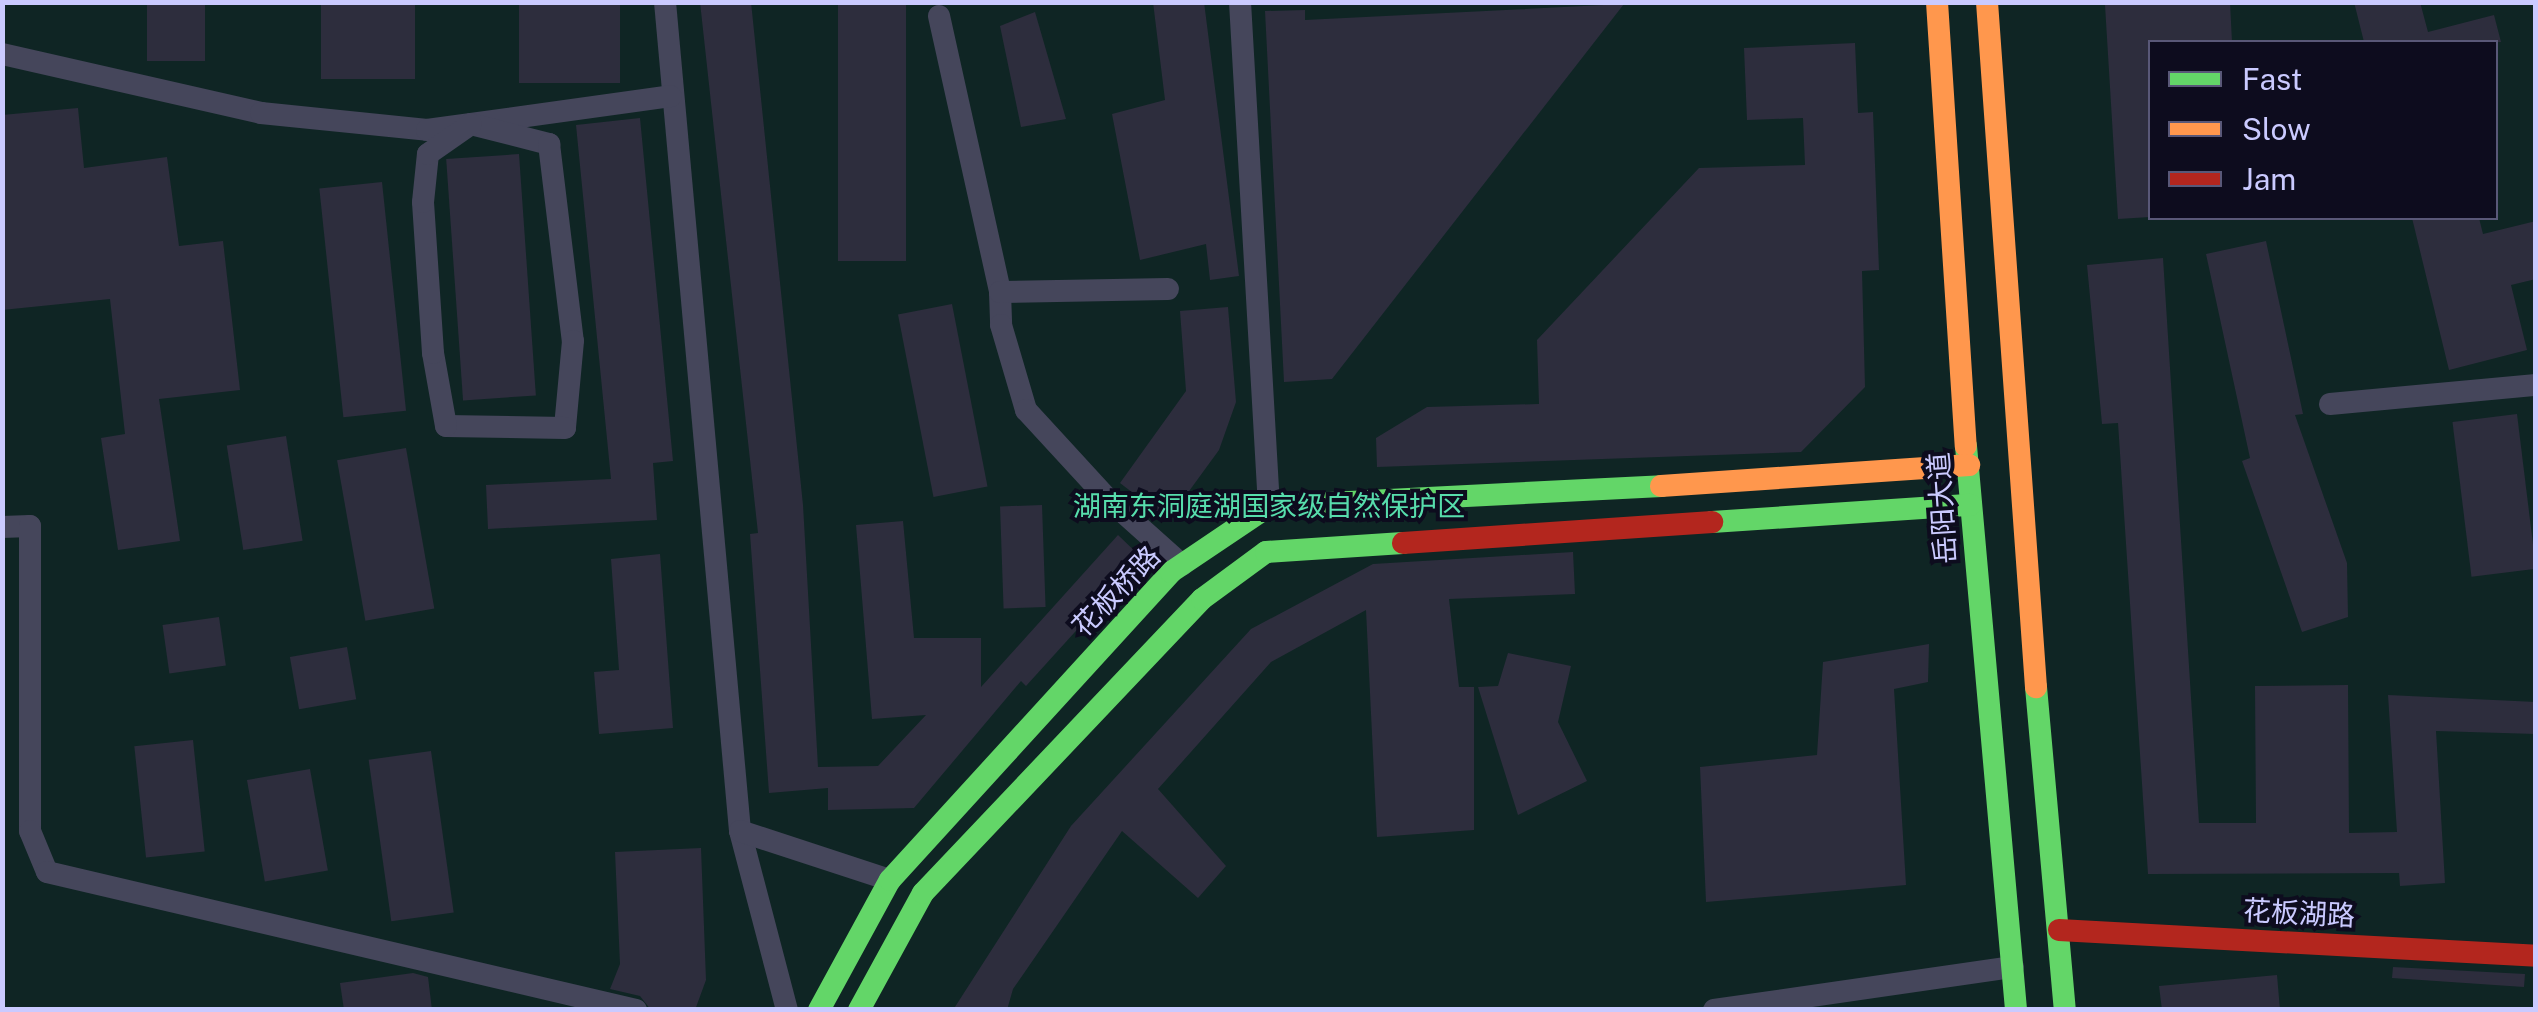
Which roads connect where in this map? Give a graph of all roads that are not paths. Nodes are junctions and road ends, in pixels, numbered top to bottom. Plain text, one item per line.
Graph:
1 (665, 2) edge
2 (1240, 2) edge
3 (1937, 2) edge
4 (1988, 2) edge
5 (938, 16) dead end
6 (2, 54) edge
7 (671, 96) junction
8 (471, 124) junction
9 (1168, 289) dead end
10 (1000, 292) junction
11 (2536, 386) edge
12 (2330, 404) dead end
13 (1969, 466) junction
14 (1269, 506) junction
15 (1970, 506) junction
16 (2, 528) edge
17 (1182, 565) junction
18 (740, 831) junction
19 (890, 880) junction
20 (2059, 930) junction
21 (2536, 956) edge
22 (2013, 968) junction
23 (636, 1010) edge
24 (787, 1010) edge
25 (819, 1010) edge
26 (859, 1010) edge
27 (1714, 1010) edge
28 (2016, 1010) edge
29 (2065, 1010) edge

1 - 7 street
2 - 14 street
3 - 13 street, 岳阳大道
4 - 20 street
5 - 10 street
6 - 8 street
7 - 8 street
7 - 18 street
8 - 8 street
9 - 10 street
10 - 17 street
11 - 12 street
13 - 14 street
13 - 15 street, 岳阳大道
14 - 17 street, 花板桥路
15 - 22 street, 岳阳大道
15 - 26 street
16 - 23 street
17 - 19 street, 花板桥路
18 - 19 street
18 - 24 street
19 - 25 street, 花板桥路
20 - 21 street, 花板湖路
20 - 29 street
22 - 27 street
22 - 28 street, 岳阳大道

